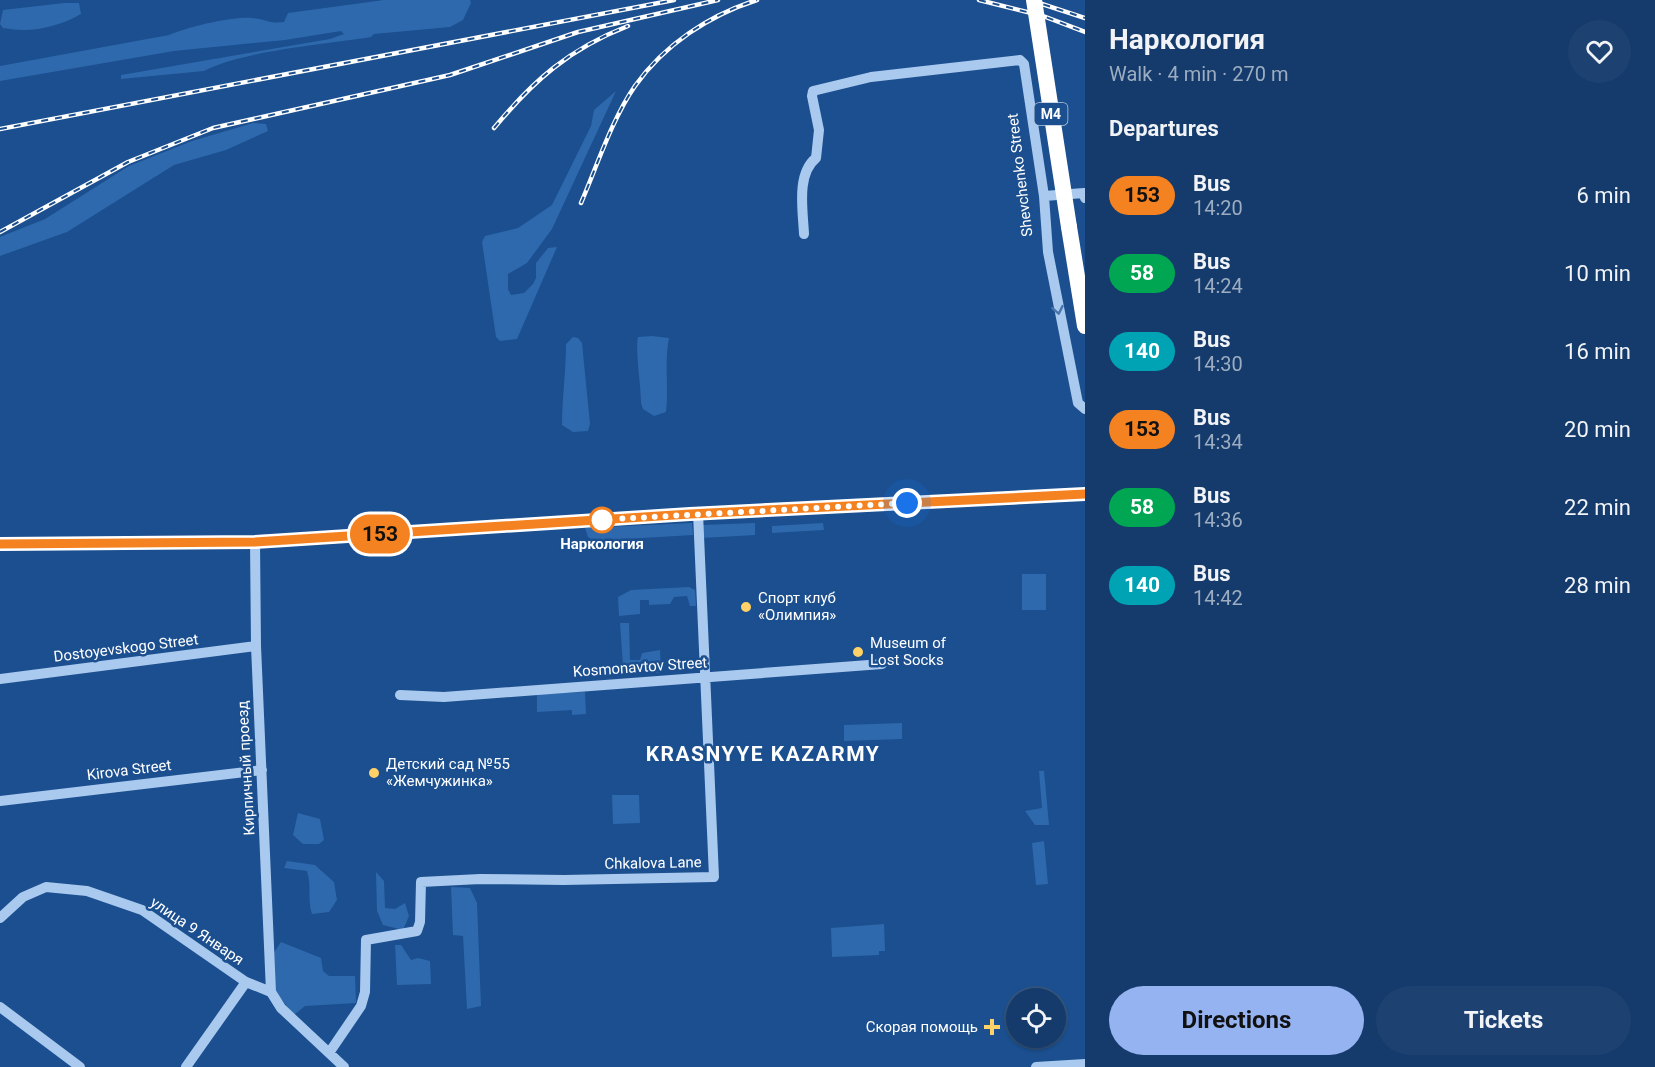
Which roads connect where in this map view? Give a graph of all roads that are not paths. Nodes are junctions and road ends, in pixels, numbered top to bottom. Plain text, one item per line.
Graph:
1 (1034, 0) edge
2 (1044, 196) junction
3 (1085, 198) edge
4 (804, 234) dead end
5 (1085, 326) edge
6 (1085, 409) edge
7 (1085, 494) edge
8 (698, 513) junction
9 (255, 542) junction
10 (0, 544) edge
11 (256, 646) junction
12 (882, 663) dead end
13 (705, 678) junction
14 (0, 679) edge
15 (400, 694) dead end
16 (262, 770) junction
17 (0, 801) edge
18 (0, 918) edge
19 (246, 982) junction
20 (271, 992) junction
21 (0, 1007) edge
22 (329, 1053) junction
23 (1085, 1064) edge
24 (80, 1067) edge
25 (186, 1067) edge
26 (344, 1067) edge
27 (1036, 1067) edge

1 - 5 highway, M4, bridge
2 - 3 street
2 - 4 street, Shevchenko Street
2 -> 6 street, Shevchenko Street
7 - 8 street
8 - 9 street
8 - 13 street, Chkalova Lane
9 - 10 street
9 - 11 street, Кирпичный проезд
11 - 14 street, Dostoyevskogo Street
11 - 16 street, Кирпичный проезд
12 - 13 street, Kosmonavtov Street
13 - 15 street, Kosmonavtov Street
13 - 22 street, Chkalova Lane
16 - 17 street, Kirova Street
16 - 20 street, Кирпичный проезд
18 - 19 street, улица 9 Января
19 - 20 street, улица 9 Января
19 - 25 street, улица 9 Января
20 - 22 street
21 - 24 street
22 - 26 street
23 - 27 street

